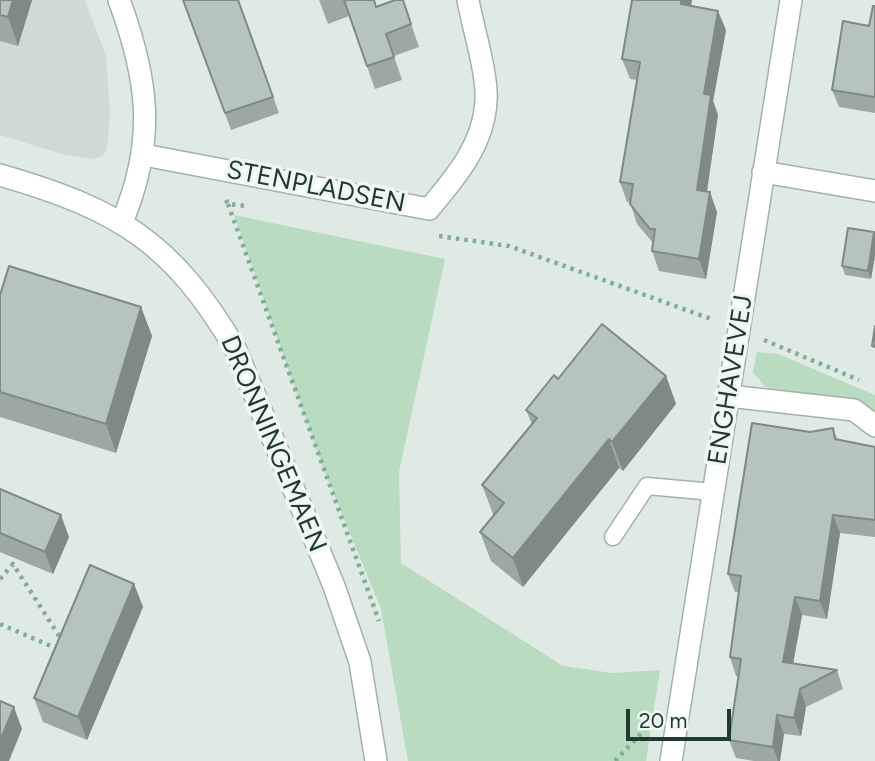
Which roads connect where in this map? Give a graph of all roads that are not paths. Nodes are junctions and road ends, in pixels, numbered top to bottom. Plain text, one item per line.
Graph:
1 (119, 0) edge
2 (468, 0) edge
3 (791, 0) edge
4 (144, 155) junction
5 (763, 172) junction
6 (0, 175) edge
7 (875, 191) edge
8 (122, 222) junction
9 (729, 396) junction
10 (875, 426) edge
11 (713, 492) junction
12 (613, 537) dead end
13 (376, 761) edge
14 (671, 761) edge

1 - 4 street
2 - 4 street, STENPLADSEN
3 - 5 street, ENGHAVEVEJ
4 - 8 street
5 - 7 street
5 - 9 street, ENGHAVEVEJ
6 - 8 street, DRONNINGEMAEN
8 - 13 street, DRONNINGEMAEN
9 - 10 street
9 - 11 street, ENGHAVEVEJ
11 - 12 lane
11 - 14 street, ENGHAVEVEJ

